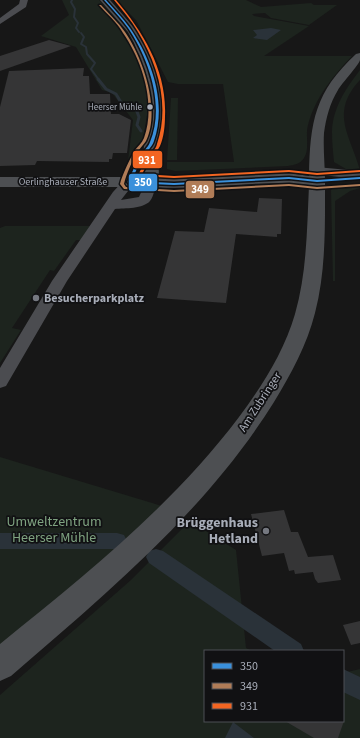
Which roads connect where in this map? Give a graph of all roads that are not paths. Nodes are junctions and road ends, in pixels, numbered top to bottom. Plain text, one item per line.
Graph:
1 (24, 0) edge
2 (105, 0) edge
3 (0, 22) edge
4 (360, 56) edge
5 (151, 143) junction
6 (360, 175) edge
7 (316, 176) junction
8 (360, 178) edge
9 (0, 182) edge
10 (129, 182) junction
11 (150, 182) junction
12 (112, 205) junction
13 (0, 382) edge
14 (0, 666) edge

1 - 3 street
2 - 5 main road
4 - 7 main road, Am Zubringer
5 - 10 main road
5 - 11 main road
6 - 7 street, Oerlinghauser Straße
7 - 8 street, Oerlinghauser Straße
7 - 11 main road, Oerlinghauser Straße
7 - 14 main road, Am Zubringer
9 - 10 main road, Oerlinghauser Straße
10 - 11 main road, Oerlinghauser Straße
10 - 12 street
11 - 12 street
12 - 13 street

